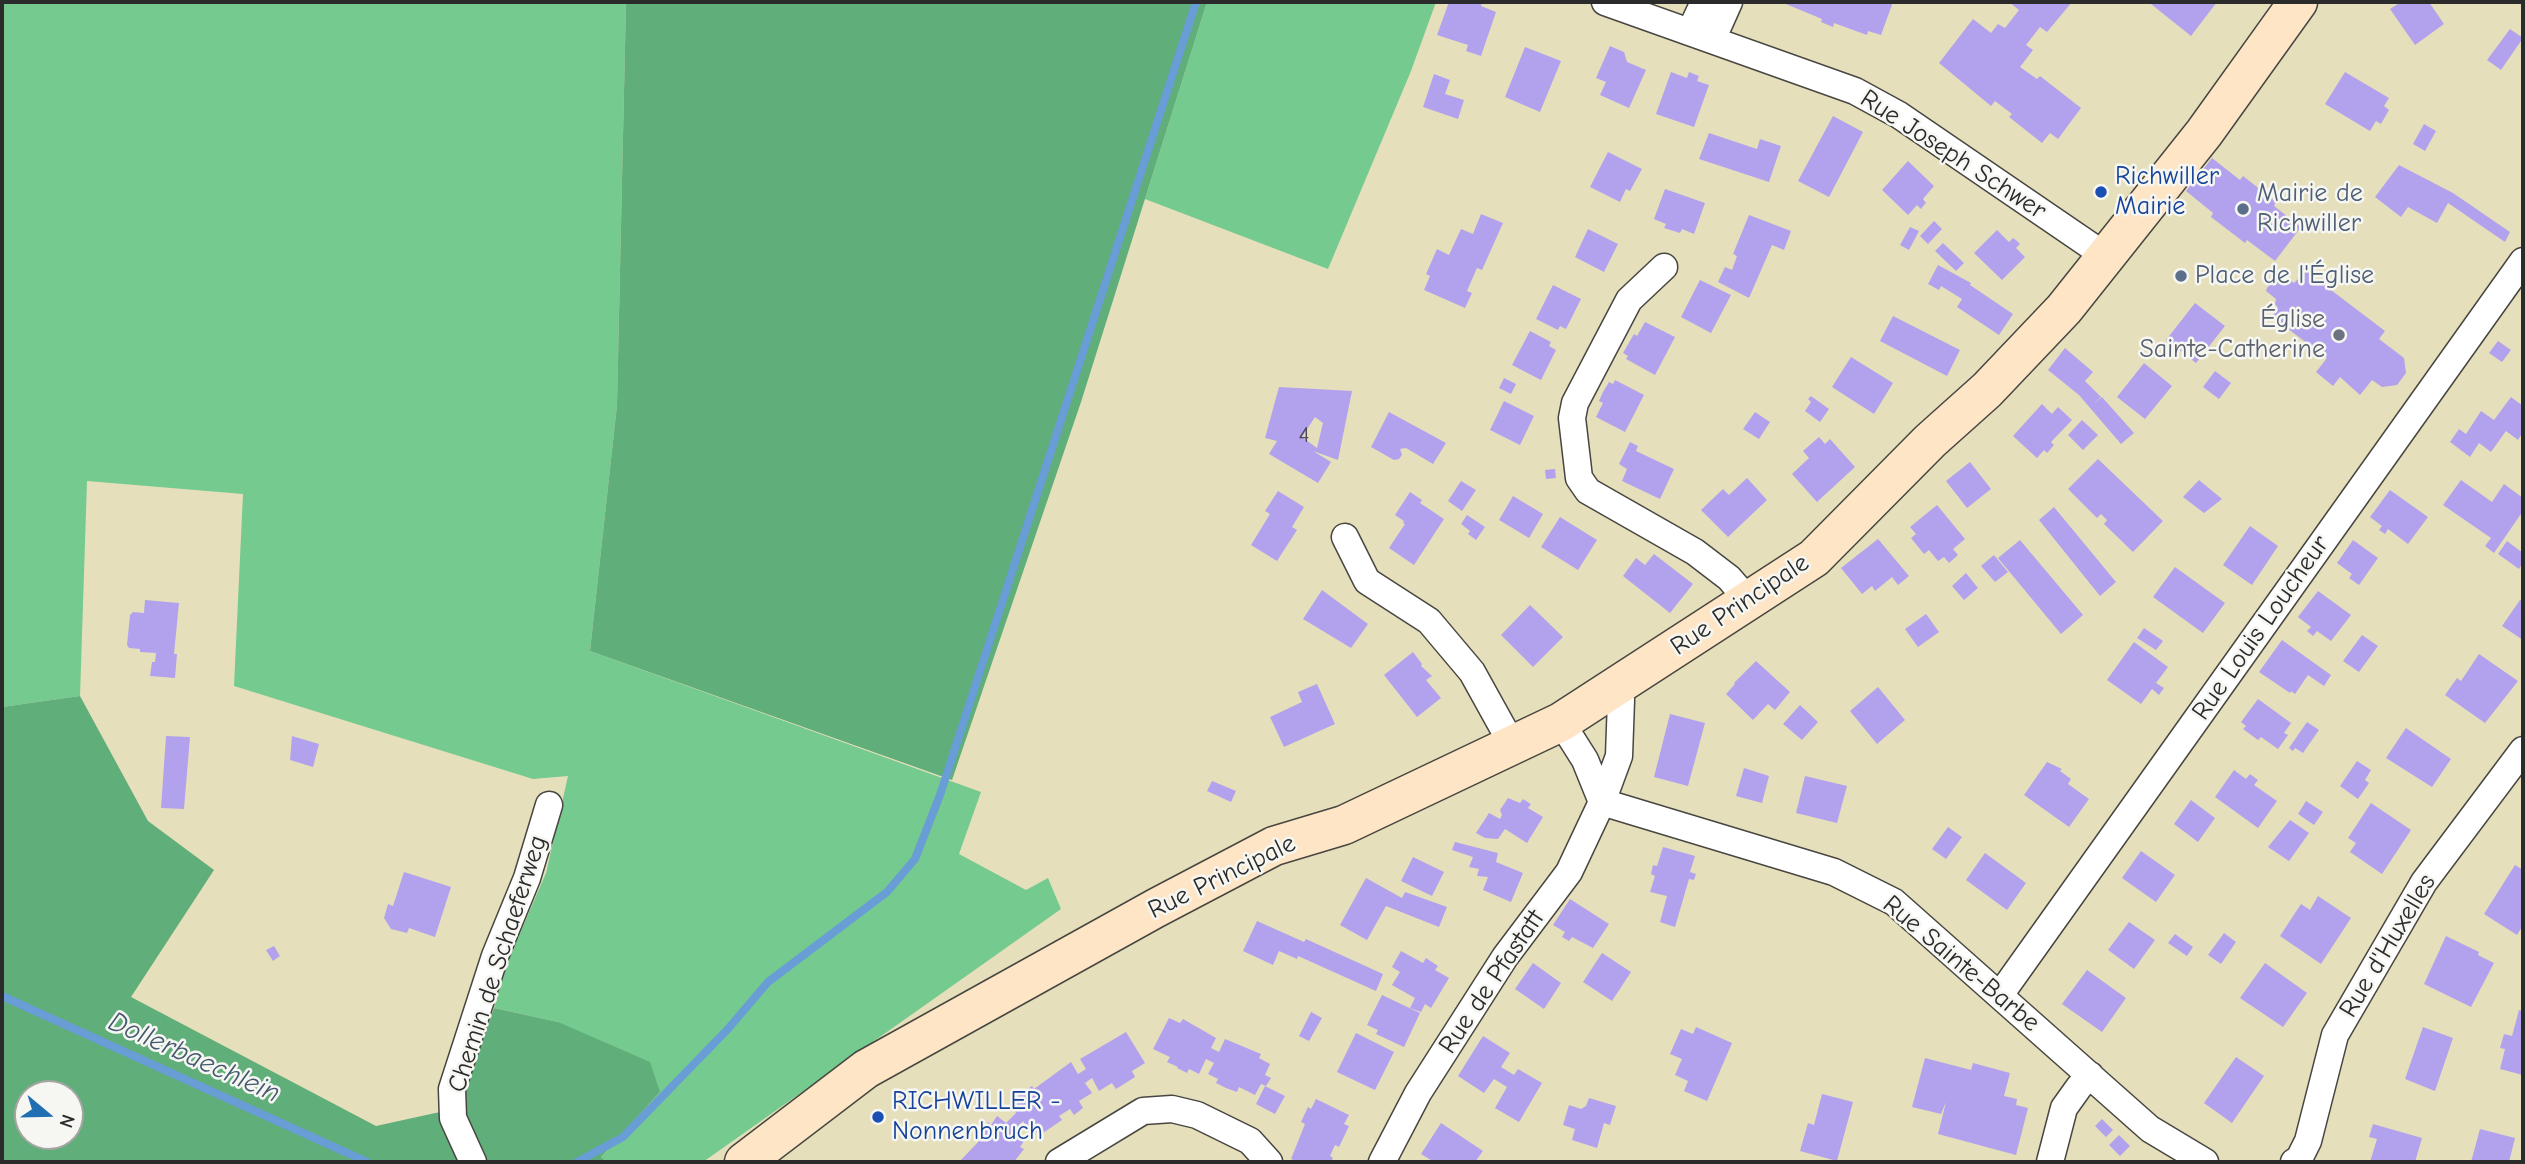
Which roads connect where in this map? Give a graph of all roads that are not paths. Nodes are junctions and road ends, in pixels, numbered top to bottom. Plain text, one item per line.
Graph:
1 (1605, 2) edge
2 (1704, 2) edge
3 (1729, 2) edge
4 (2298, 2) edge
5 (1701, 36) junction
6 (2107, 257) junction
7 (2523, 261) edge
8 (1664, 267) dead end
9 (1345, 537) dead end
10 (1749, 601) junction
11 (1618, 684) junction
12 (1561, 722) junction
13 (1513, 746) junction
14 (2523, 750) edge
15 (1602, 802) junction
16 (549, 805) dead end
17 (1010, 988) junction
18 (2000, 995) junction
19 (2090, 1075) junction
20 (473, 1162) edge
21 (744, 1162) edge
22 (784, 1162) edge
23 (1059, 1162) edge
24 (1269, 1162) edge
25 (1382, 1162) edge
26 (2050, 1162) edge
27 (2205, 1162) edge
28 (2294, 1162) edge

1 - 5 street, Rue Joseph Schwer
2 - 5 street
3 - 5 street
4 - 6 main road, Rue Principale
5 - 6 street, Rue Joseph Schwer
6 - 10 main road, Rue Principale
7 - 18 street, Rue Louis Loucheur
8 - 10 street
9 - 13 street
10 - 11 main road, Rue Principale
11 - 12 main road, Rue Principale
11 - 15 street, Rue de Pfastatt
12 - 13 main road, Rue Principale
12 - 15 street
13 - 17 main road, Rue Principale
14 - 28 street, Rue d'Huxelles
15 - 18 street, Rue Sainte-Barbe
15 - 25 street, Rue de Pfastatt
16 - 20 street, Chemin de Schaeferweg
17 - 21 main road, Rue Principale
17 - 22 main road, Rue Principale
18 - 19 street, Rue Sainte-Barbe
19 - 26 street
19 - 27 street, Rue Sainte-Barbe
23 - 24 street

